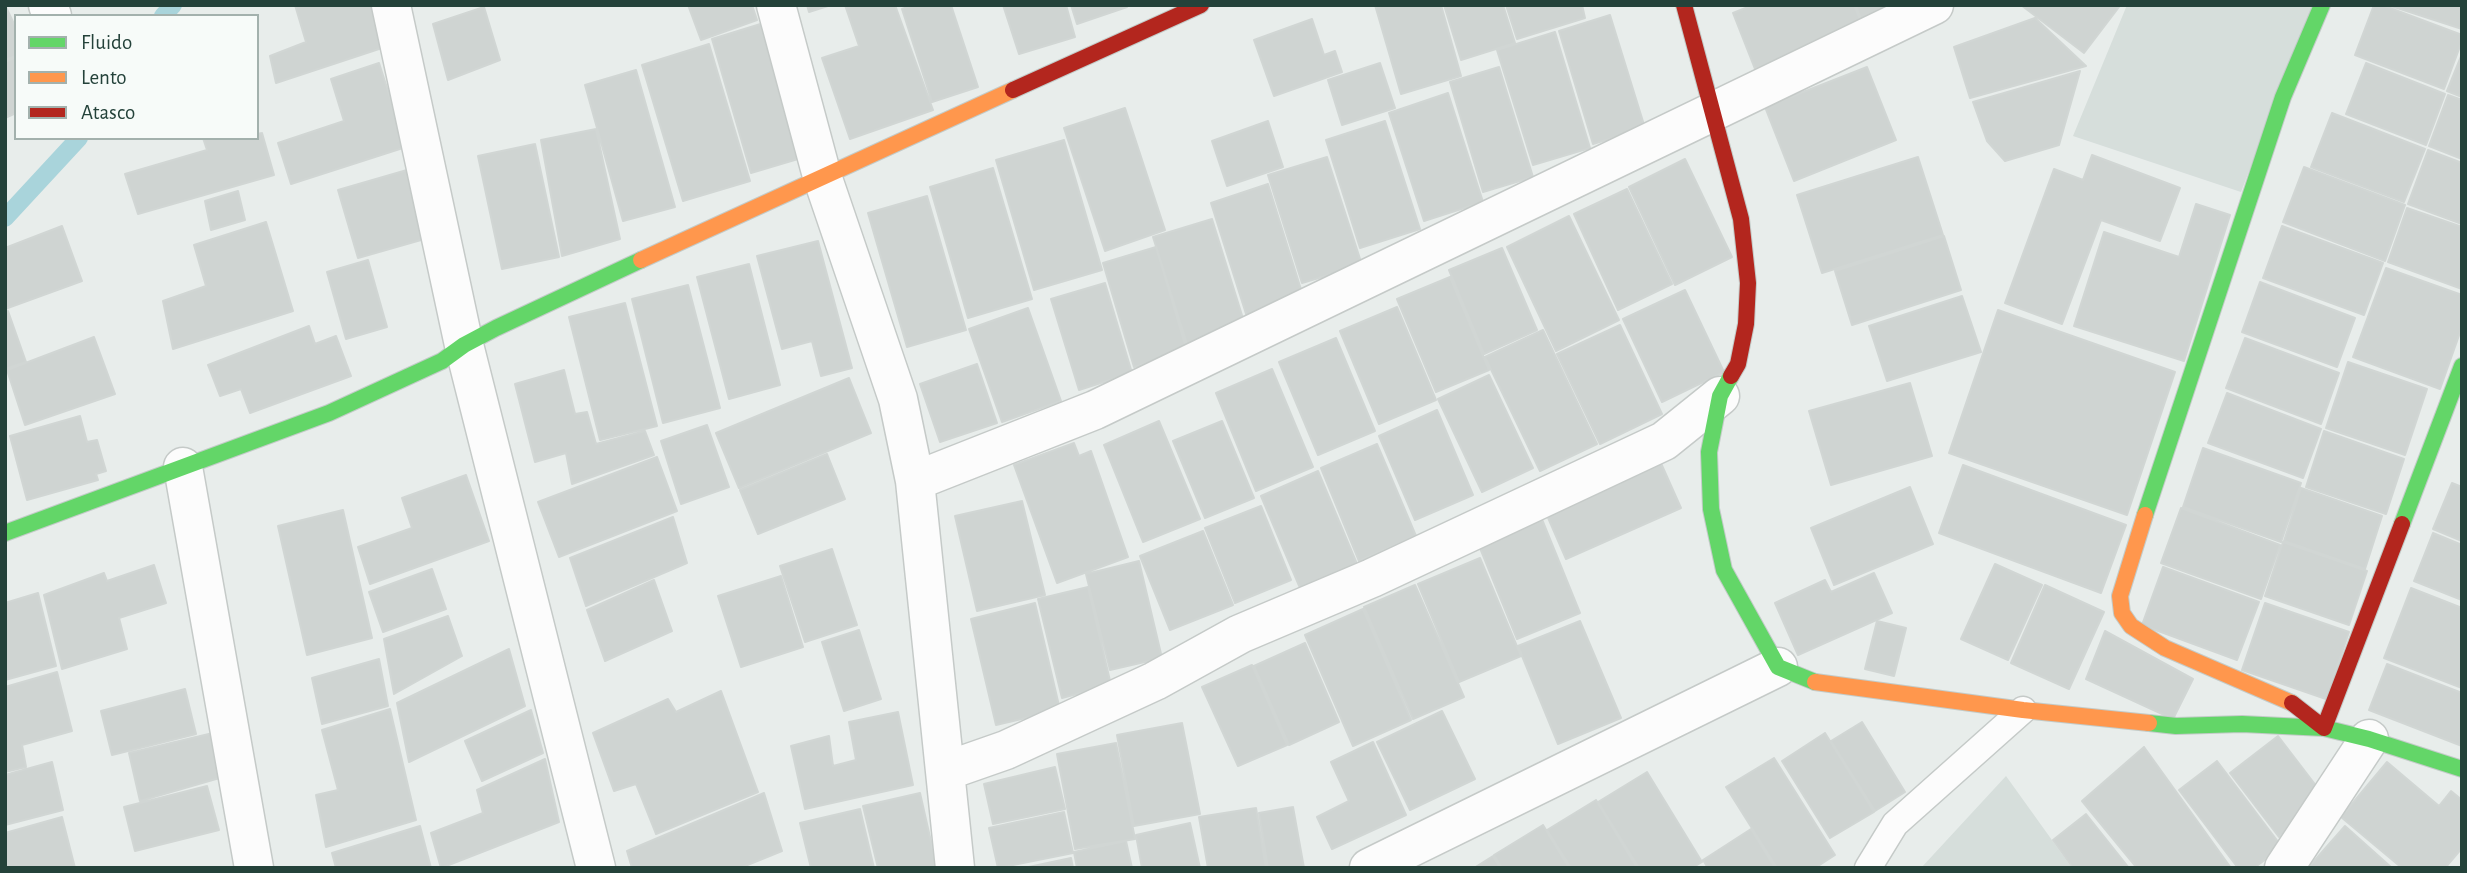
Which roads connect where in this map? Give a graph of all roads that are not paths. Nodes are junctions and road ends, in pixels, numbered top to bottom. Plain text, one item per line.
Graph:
1 (391, 5) edge
2 (776, 5) edge
3 (1201, 5) edge
4 (1684, 5) edge
5 (1934, 5) edge
6 (2322, 5) edge
7 (1714, 112) junction
8 (821, 176) junction
9 (464, 345) junction
10 (2462, 366) edge
11 (1720, 396) junction
12 (183, 467) junction
13 (915, 481) junction
14 (5, 533) edge
15 (1778, 667) junction
16 (2023, 710) junction
17 (2324, 728) junction
18 (2369, 739) junction
19 (2462, 769) edge
20 (946, 771) junction
21 (254, 868) edge
22 (596, 868) edge
23 (955, 868) edge
24 (1369, 868) edge
25 (1868, 868) edge
26 (2284, 868) edge

1 - 9 street
2 - 8 street
3 - 8 street
4 - 7 street
5 - 7 street
6 - 17 street
7 - 11 street
7 - 13 street
8 - 9 street
8 - 13 street
9 - 12 street
9 - 22 street
10 - 17 street
11 - 15 street
11 - 20 street
12 - 14 street
12 - 21 street
13 - 20 street
15 - 16 street
15 - 24 street
16 - 17 street
16 - 25 lane
17 - 18 street
18 - 19 street
18 - 26 street
20 - 23 street

